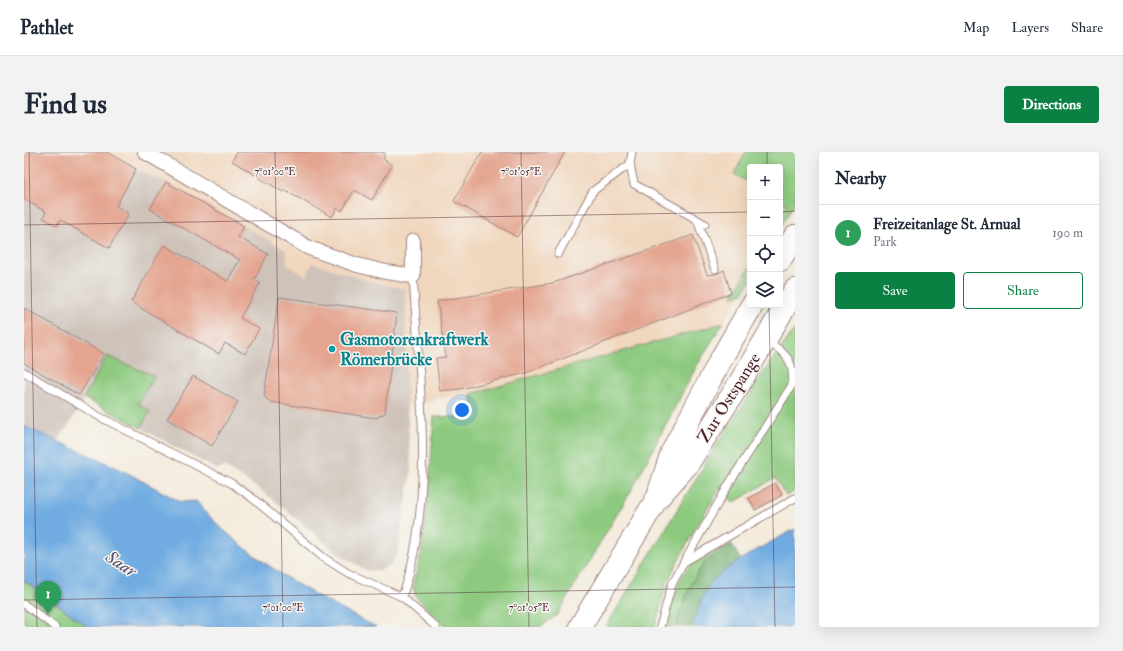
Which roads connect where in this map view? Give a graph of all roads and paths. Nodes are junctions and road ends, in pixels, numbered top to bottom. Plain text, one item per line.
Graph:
1 (145, 152) edge
2 (632, 152) edge
3 (630, 164) junction
4 (697, 220) junction
5 (705, 224) dead end
6 (795, 236) edge
7 (412, 241) dead end
8 (558, 254) dead end
9 (783, 255) edge
10 (715, 269) dead end
11 (414, 276) junction
12 (795, 290) edge
13 (750, 308) edge
14 (766, 340) junction
15 (24, 372) edge
16 (795, 498) edge
17 (656, 500) junction
18 (684, 562) junction
19 (402, 597) junction
20 (24, 604) edge
21 (55, 627) edge
22 (436, 627) edge
23 (580, 627) edge
24 (660, 627) edge

1 - 11 street
2 - 3 lane
3 - 4 lane
3 - 8 lane
4 - 5 lane
4 - 10 lane
6 - 9 main road
7 - 11 street
11 - 19 lane
12 - 14 main road, Zur Ostspange
13 - 17 main road, Zur Ostspange
14 - 17 main road, Zur Ostspange
14 - 18 lane
15 - 19 lane
16 - 18 lane
17 - 23 main road, Zur Ostspange
18 - 24 lane
19 - 22 lane
20 - 21 lane

